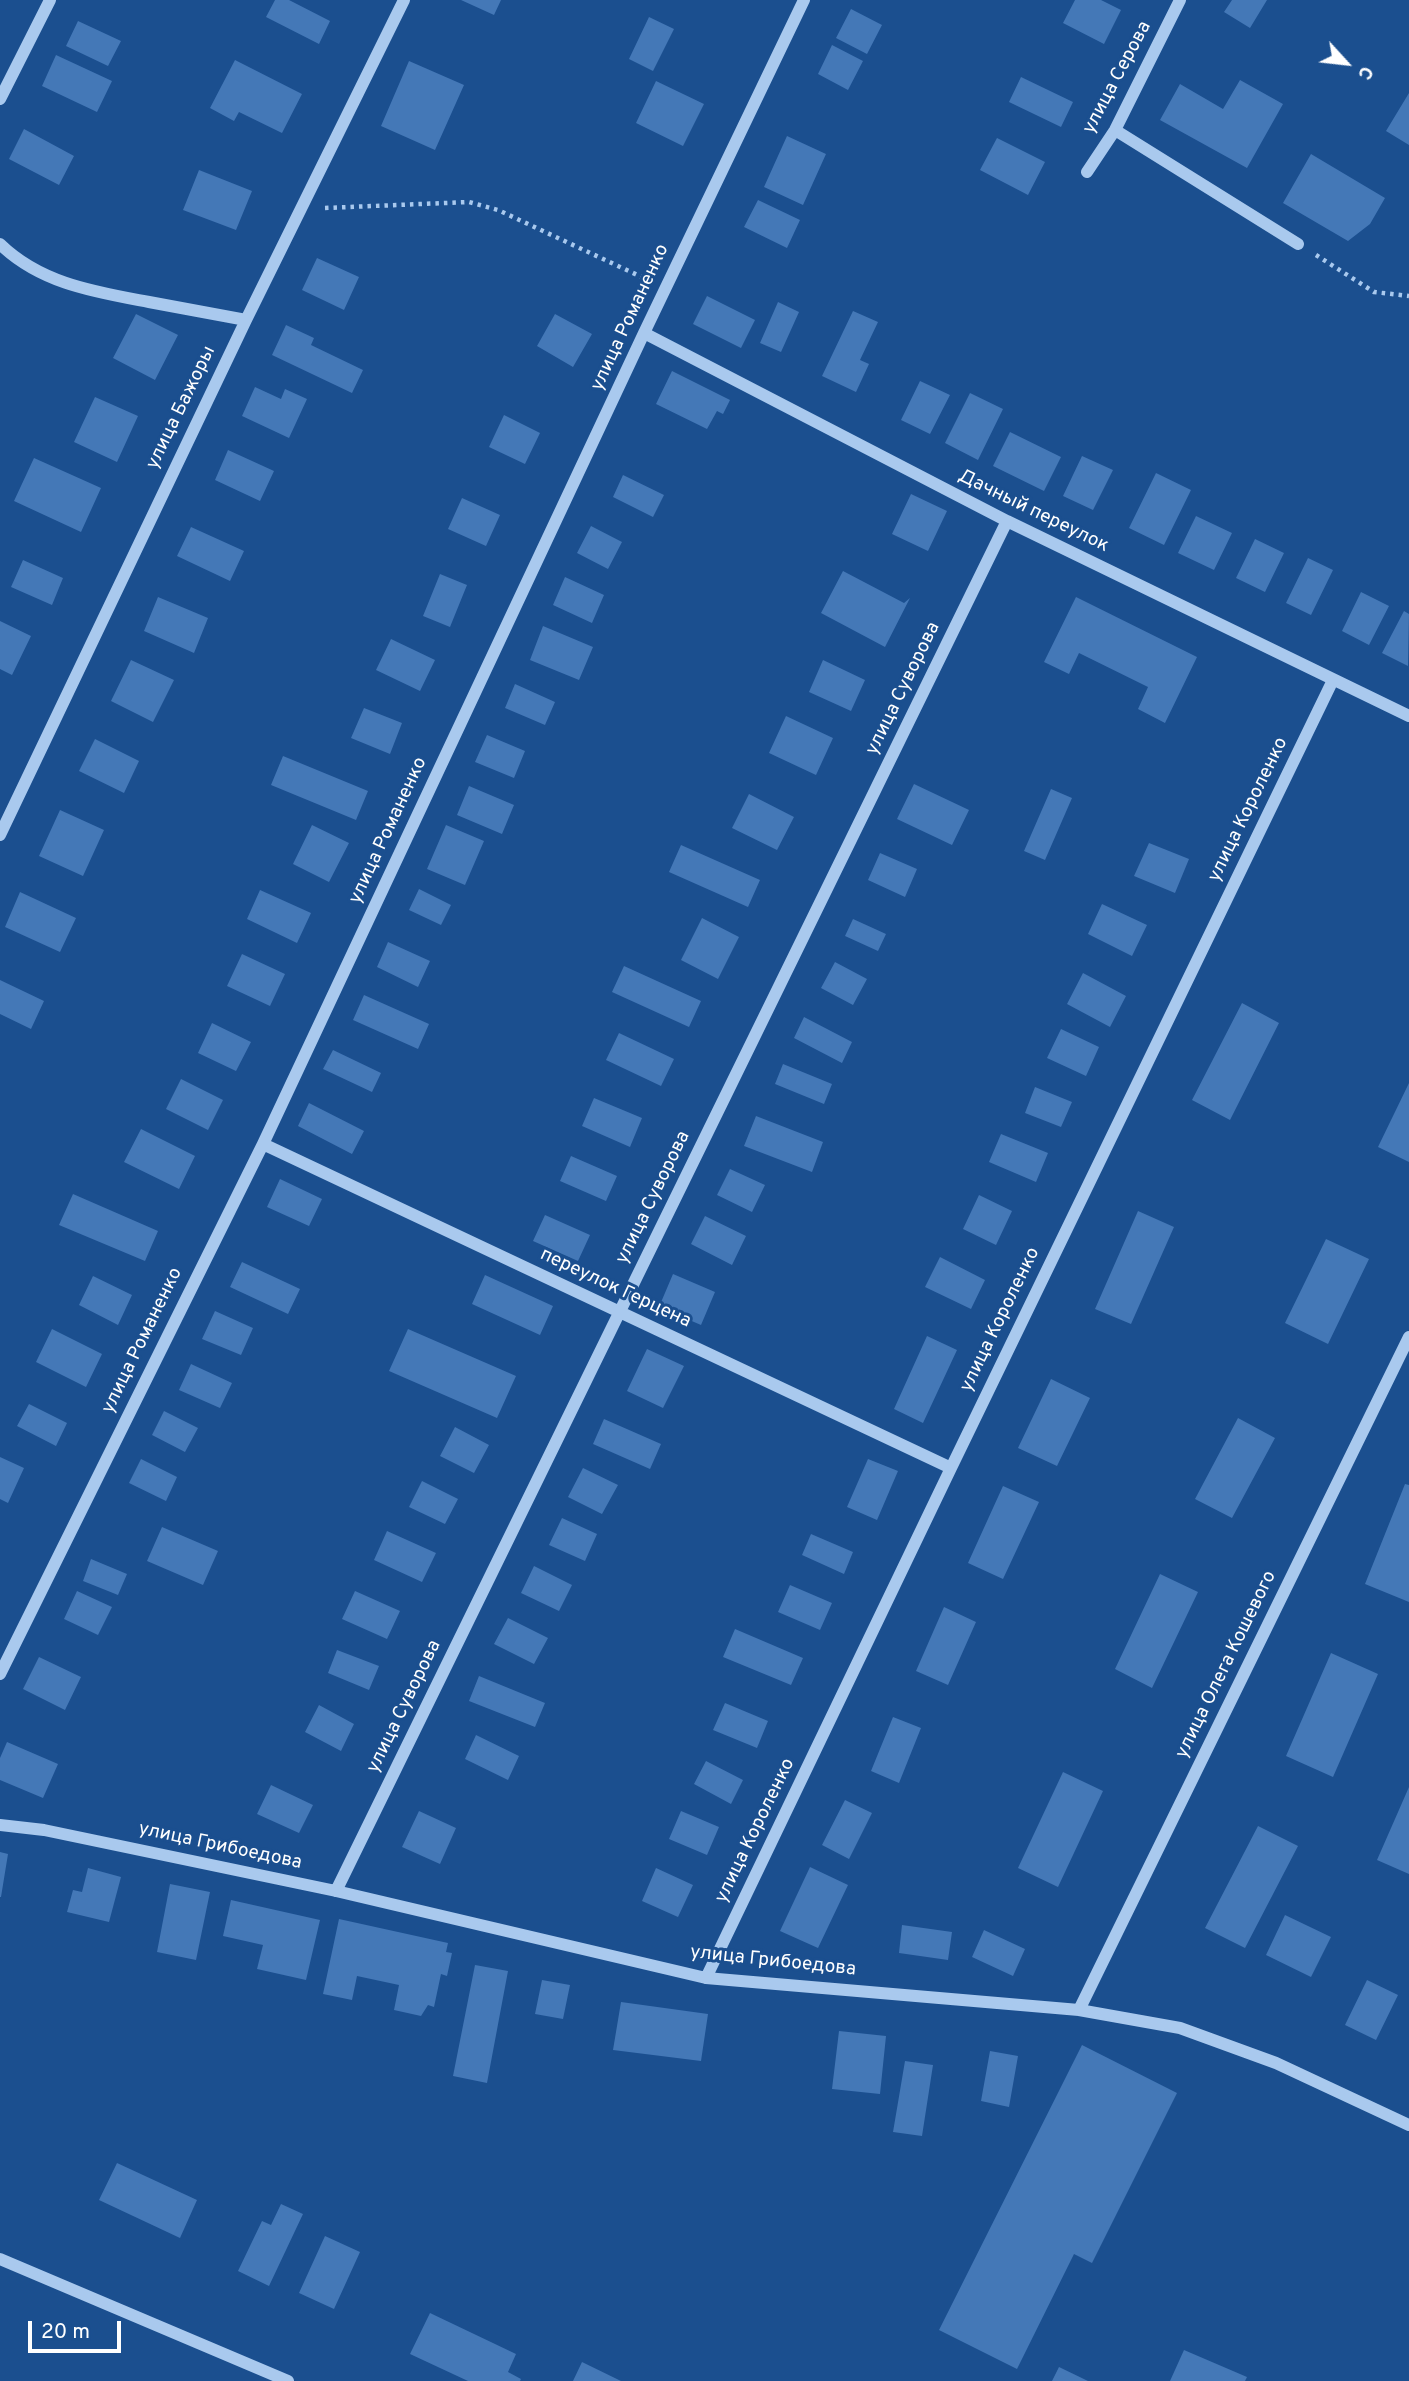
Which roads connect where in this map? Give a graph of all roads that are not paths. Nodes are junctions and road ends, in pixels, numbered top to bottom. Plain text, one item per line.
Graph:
1 (50, 0) edge
2 (404, 0) edge
3 (804, 0) edge
4 (1180, 0) edge
5 (0, 99) edge
6 (1115, 130) junction
7 (1087, 172) dead end
8 (0, 244) edge
9 (1298, 244) road end
10 (246, 320) junction
11 (644, 333) junction
12 (1007, 521) junction
13 (1333, 680) junction
14 (1409, 716) edge
15 (0, 835) edge
16 (263, 1144) junction
17 (620, 1312) junction
18 (1409, 1337) edge
19 (951, 1468) junction
20 (0, 1674) edge
21 (0, 1825) edge
22 (336, 1891) junction
23 (706, 1978) junction
24 (1079, 2010) junction
25 (1409, 2125) edge
26 (0, 2259) edge
27 (288, 2381) edge

1 - 5 street
2 - 10 street, улица Бажоры
3 - 11 street, улица Романенко
4 - 6 street, улица Серова
6 - 7 street, улица Серова
6 - 9 street
8 - 10 street
10 - 15 street, улица Бажоры
11 - 12 street, Дачный переулок
11 - 16 street, улица Романенко
12 - 13 street, Дачный переулок
12 - 17 street, улица Суворова
13 - 14 street, Дачный переулок
13 - 19 street, улица Короленко
16 - 17 street, переулок Герцена
16 - 20 street, улица Романенко
17 - 19 street, переулок Герцена
17 - 22 street, улица Суворова
18 - 24 street, улица Олега Кошевого
19 - 23 street, улица Короленко
21 - 22 street, улица Грибоедова
22 - 23 street, улица Грибоедова
23 - 24 street, улица Грибоедова
24 - 25 street, улица Грибоедова
26 - 27 street

